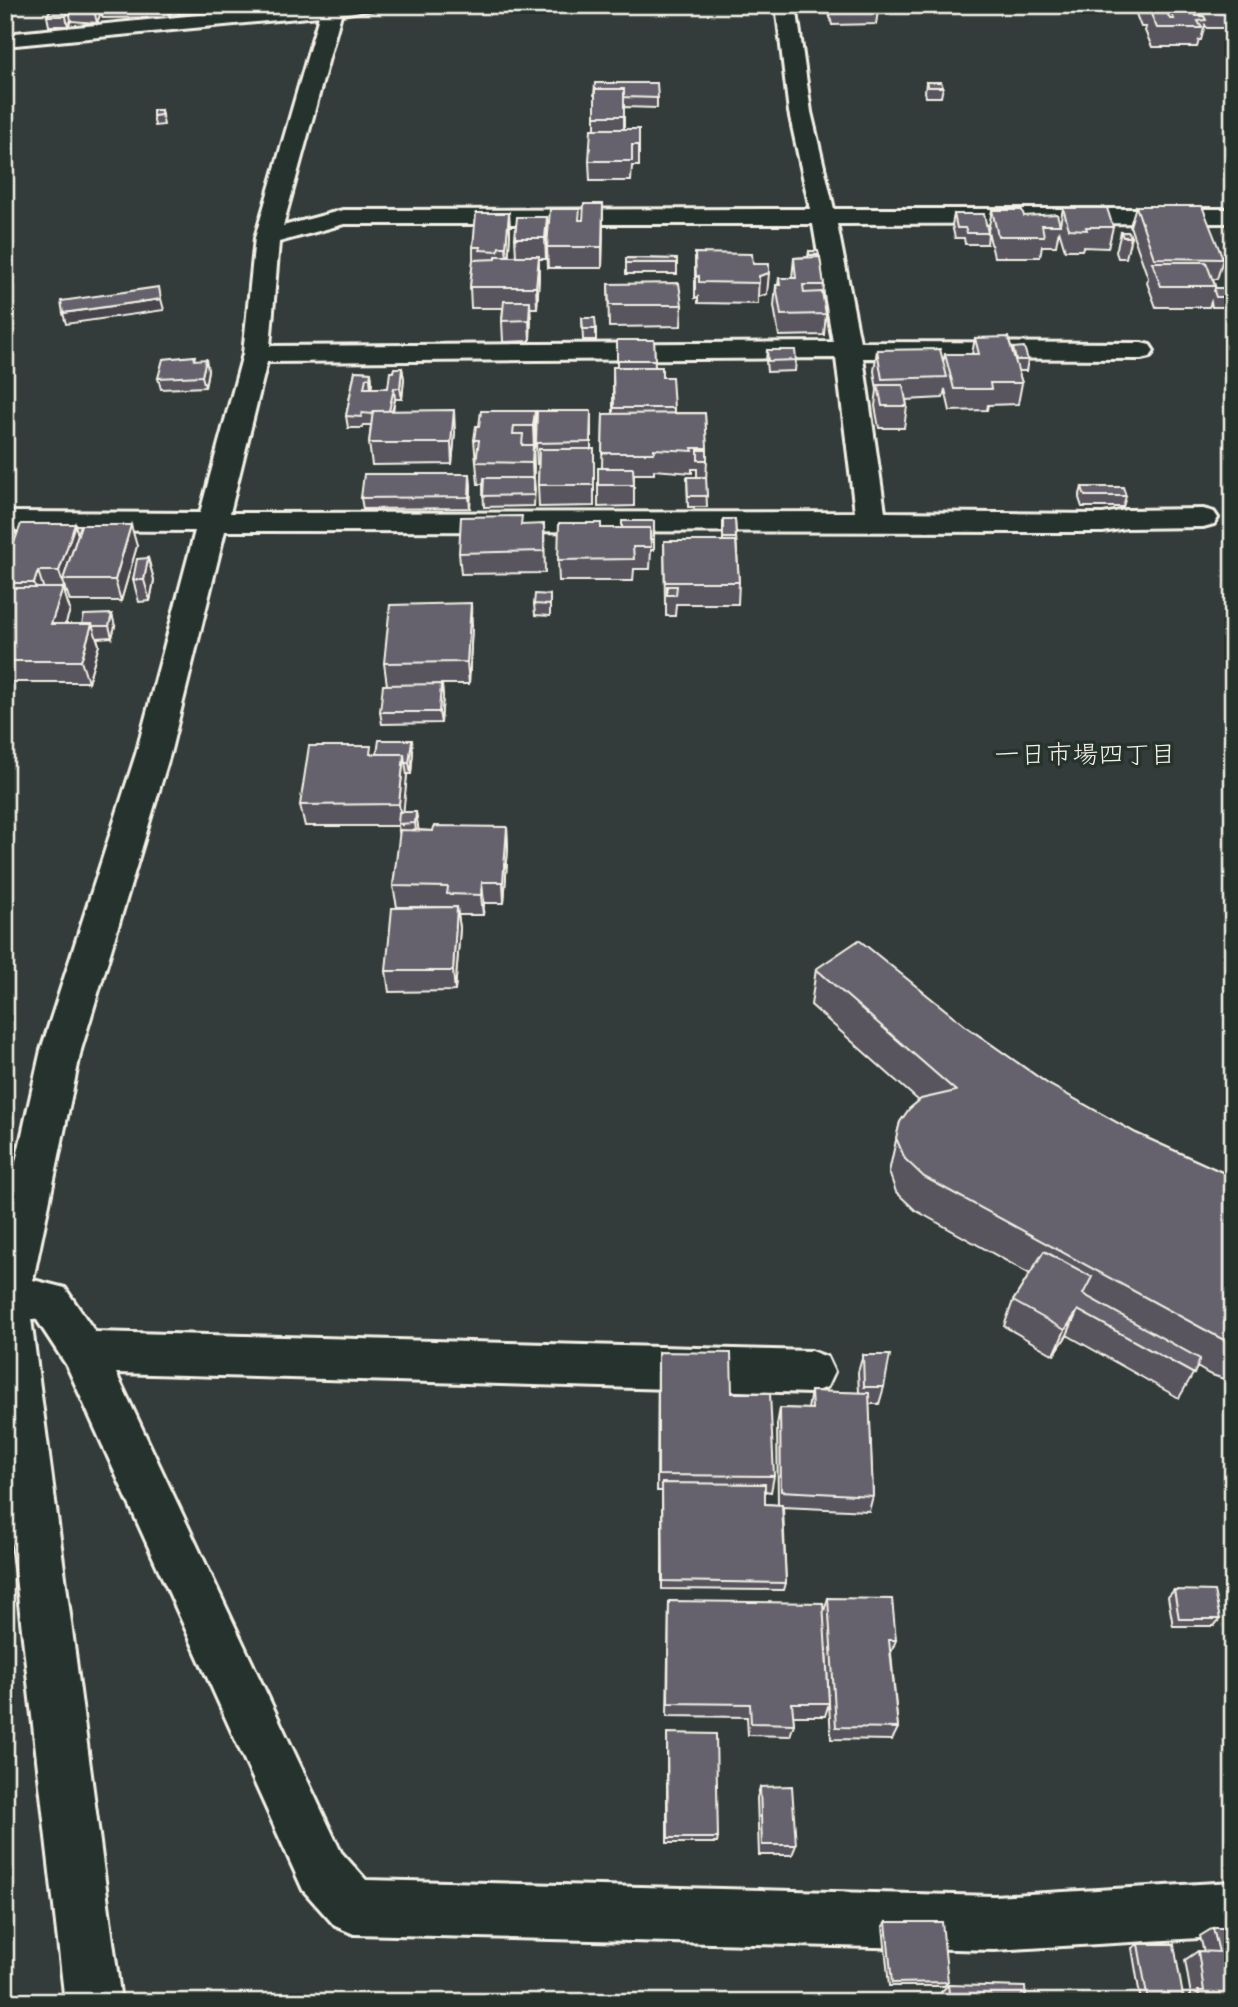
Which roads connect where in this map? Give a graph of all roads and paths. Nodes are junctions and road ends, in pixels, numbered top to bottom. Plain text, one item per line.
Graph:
1 (367, 5) edge
2 (786, 5) edge
3 (332, 7) edge
4 (46, 16) edge
5 (36, 37) junction
6 (5, 40) edge
7 (1233, 216) edge
8 (824, 218) junction
9 (267, 238) junction
10 (848, 350) junction
11 (1141, 351) dead end
12 (256, 354) junction
13 (1203, 518) dead end
14 (871, 519) junction
15 (5, 521) edge
16 (211, 523) junction
17 (7, 1293) edge
18 (83, 1352) junction
19 (811, 1372) dead end
20 (1233, 1909) edge
21 (93, 2002) edge

1 - 3 street
2 - 8 street
3 - 5 street
3 - 9 street
4 - 5 street
5 - 6 street
7 - 8 street
8 - 9 street
8 - 10 street
9 - 12 street
10 - 11 street
10 - 12 street
10 - 14 street
12 - 16 street
13 - 14 street
14 - 16 street
15 - 16 street
16 - 17 street
17 - 18 street
17 - 21 street
18 - 19 street
18 - 20 street

